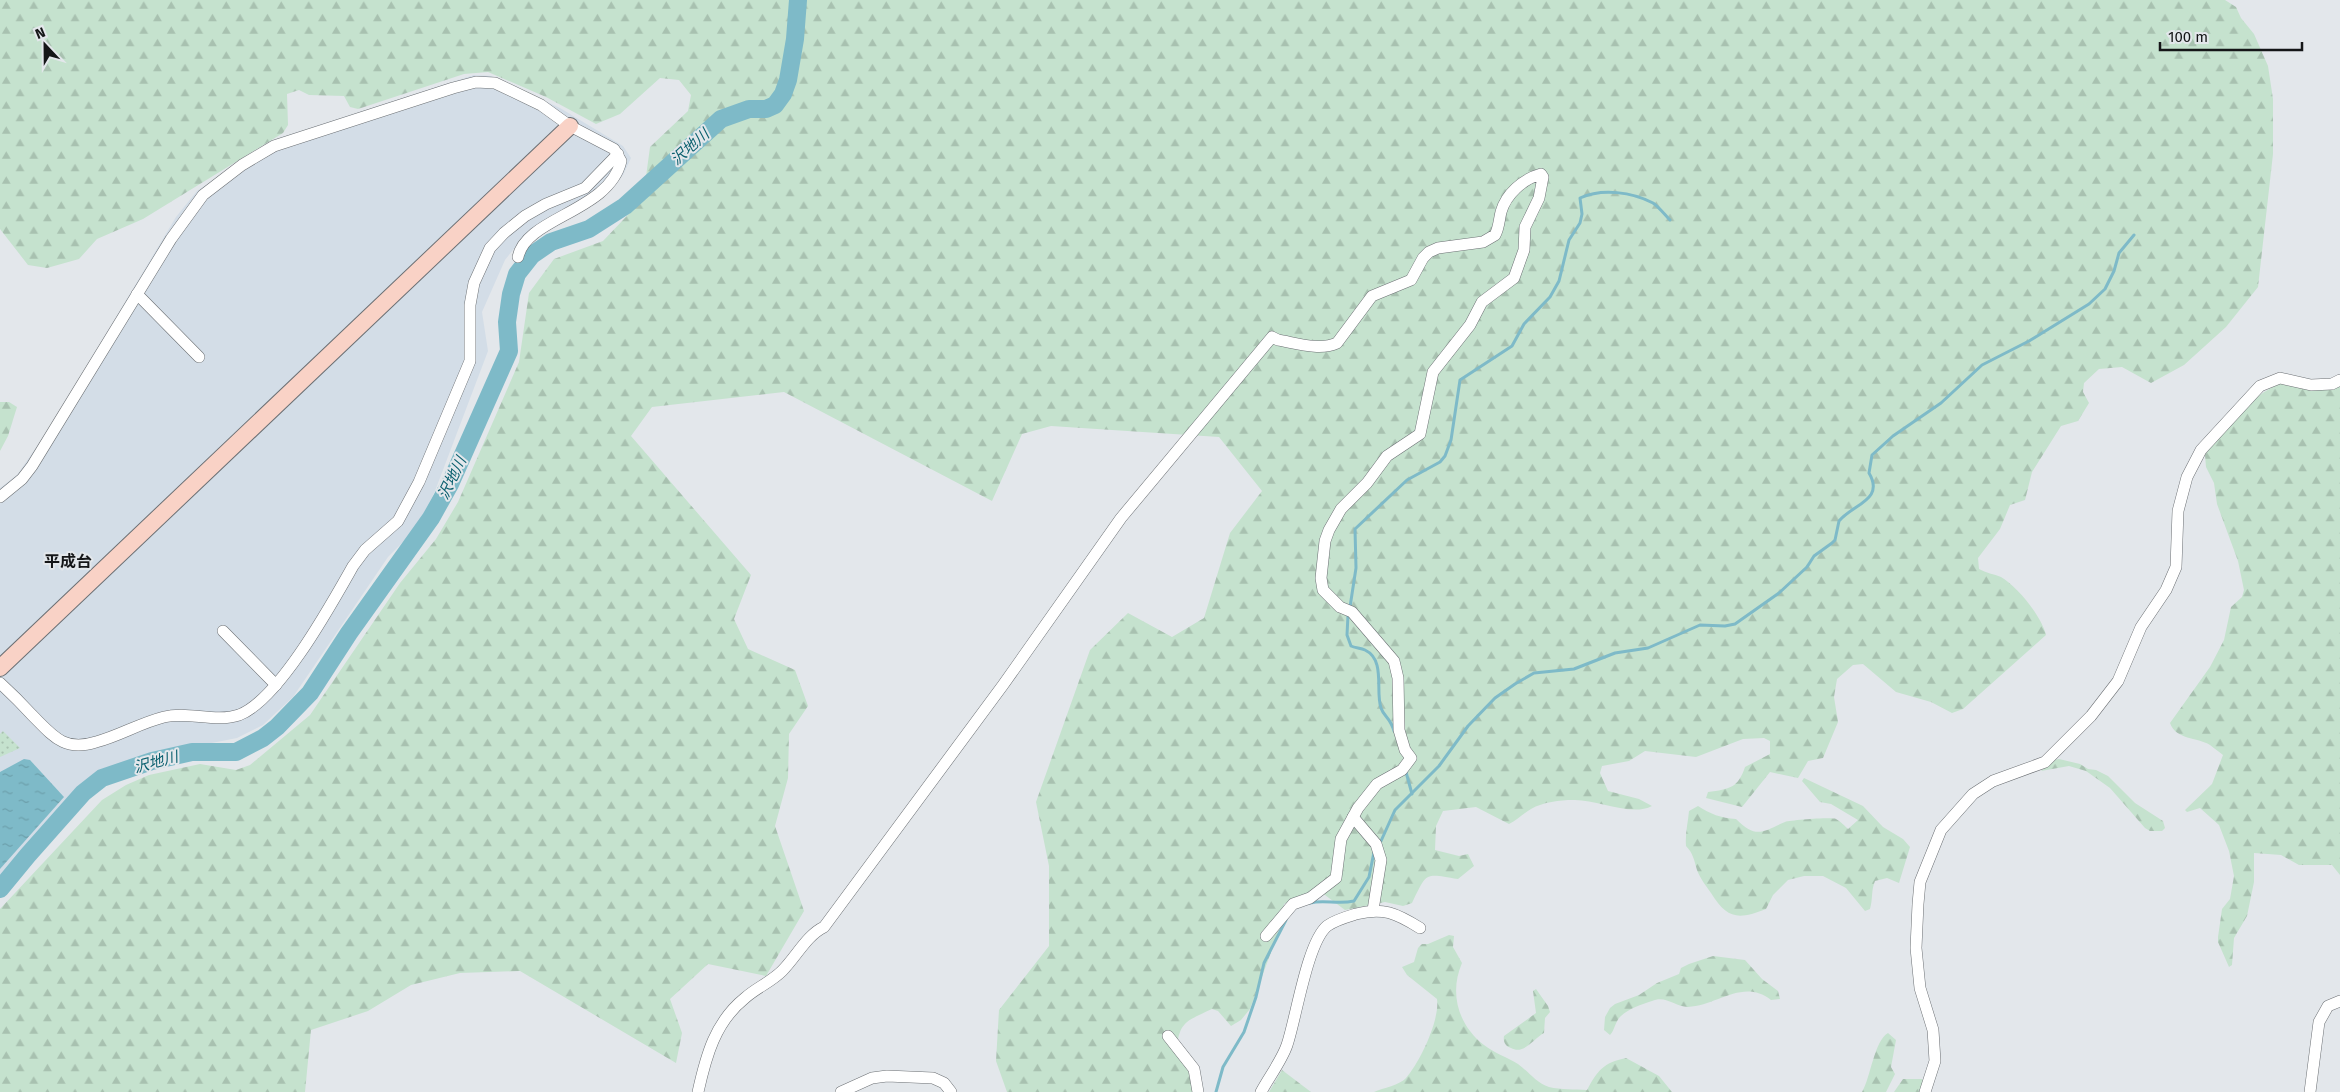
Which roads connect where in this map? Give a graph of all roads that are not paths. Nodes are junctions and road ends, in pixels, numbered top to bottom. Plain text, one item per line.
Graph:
1 (570, 126) junction
2 (618, 154) junction
3 (518, 257) dead end
4 (137, 294) junction
5 (199, 357) dead end
6 (2340, 380) edge
7 (0, 497) edge
8 (223, 631) dead end
9 (0, 668) edge
10 (0, 682) edge
11 (276, 685) junction
12 (1353, 816) junction
13 (1373, 910) junction
14 (1420, 928) dead end
15 (1266, 936) dead end
16 (2340, 1001) edge
17 (1168, 1036) dead end
18 (698, 1092) edge
19 (841, 1092) edge
20 (951, 1092) edge
21 (1198, 1092) edge
22 (1261, 1092) edge
23 (1926, 1092) edge
24 (2310, 1092) edge

1 - 2 street
1 - 4 street
1 - 9 street
2 - 3 street
2 - 11 street
4 - 5 street
4 - 7 street
6 - 23 street
8 - 11 street
10 - 11 street
12 - 13 street
12 - 15 street
12 - 18 street
13 - 14 street
13 - 22 street
16 - 24 street
17 - 21 street
19 - 20 street

